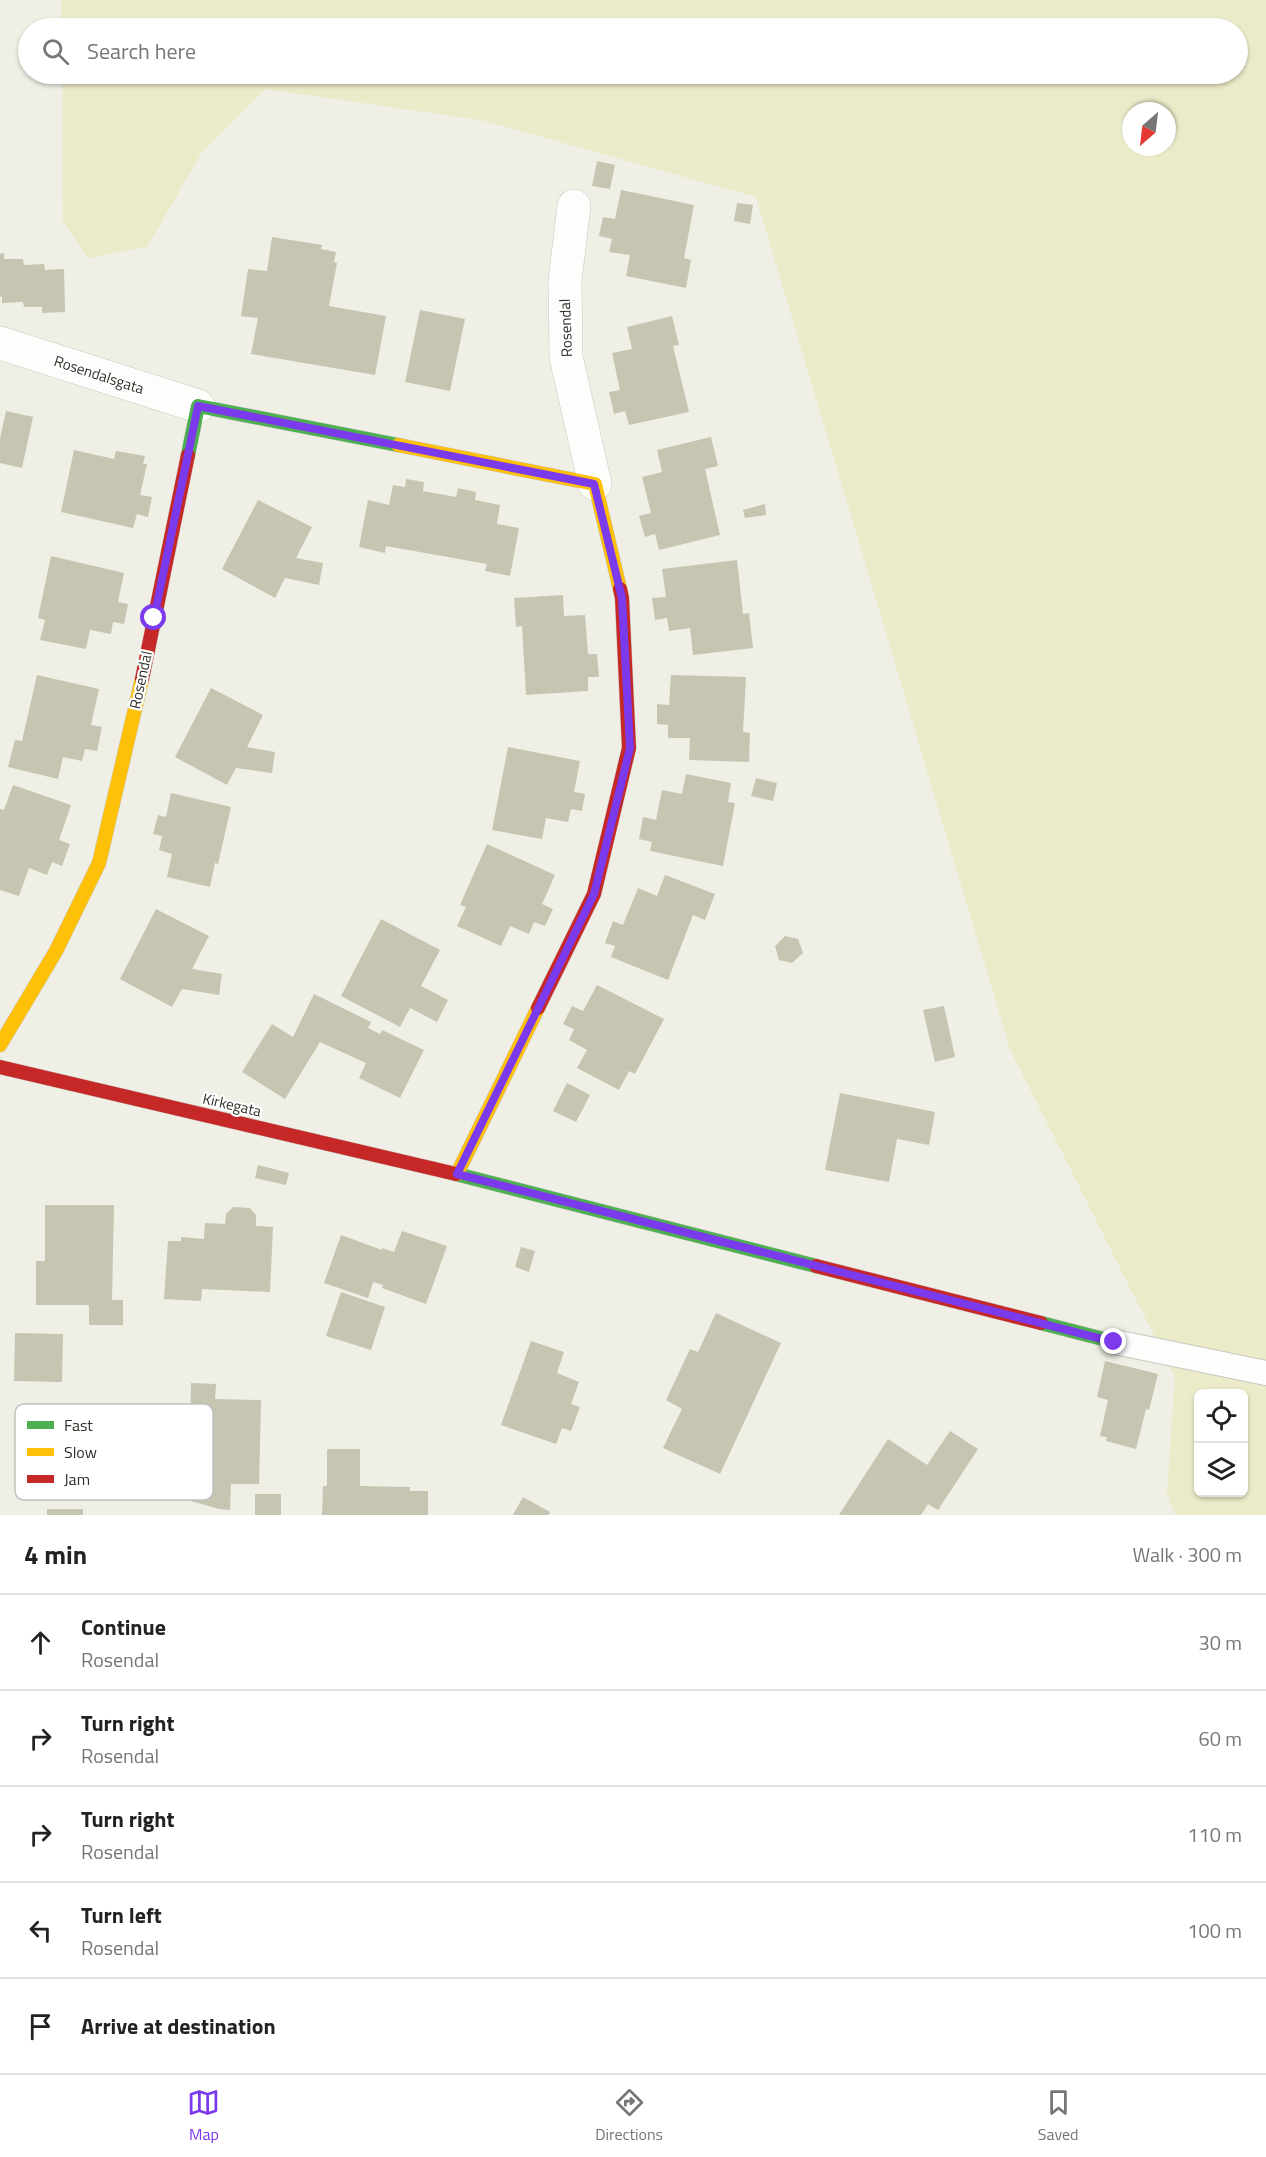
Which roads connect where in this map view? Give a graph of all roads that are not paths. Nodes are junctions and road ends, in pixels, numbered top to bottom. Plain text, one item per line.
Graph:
1 (574, 206) dead end
2 (0, 343) edge
3 (198, 406) junction
4 (594, 484) junction
5 (0, 1045) edge
6 (0, 1067) edge
7 (457, 1174) junction
8 (1114, 1342) joint
9 (1266, 1373) edge

1 - 4 street, Rosendal
2 - 3 street, Rosendalsgata
3 - 4 street
3 - 5 street, Rosendal
4 - 7 street, Rosendal
6 - 7 street, Kirkegata
7 - 8 street
8 - 9 lane

